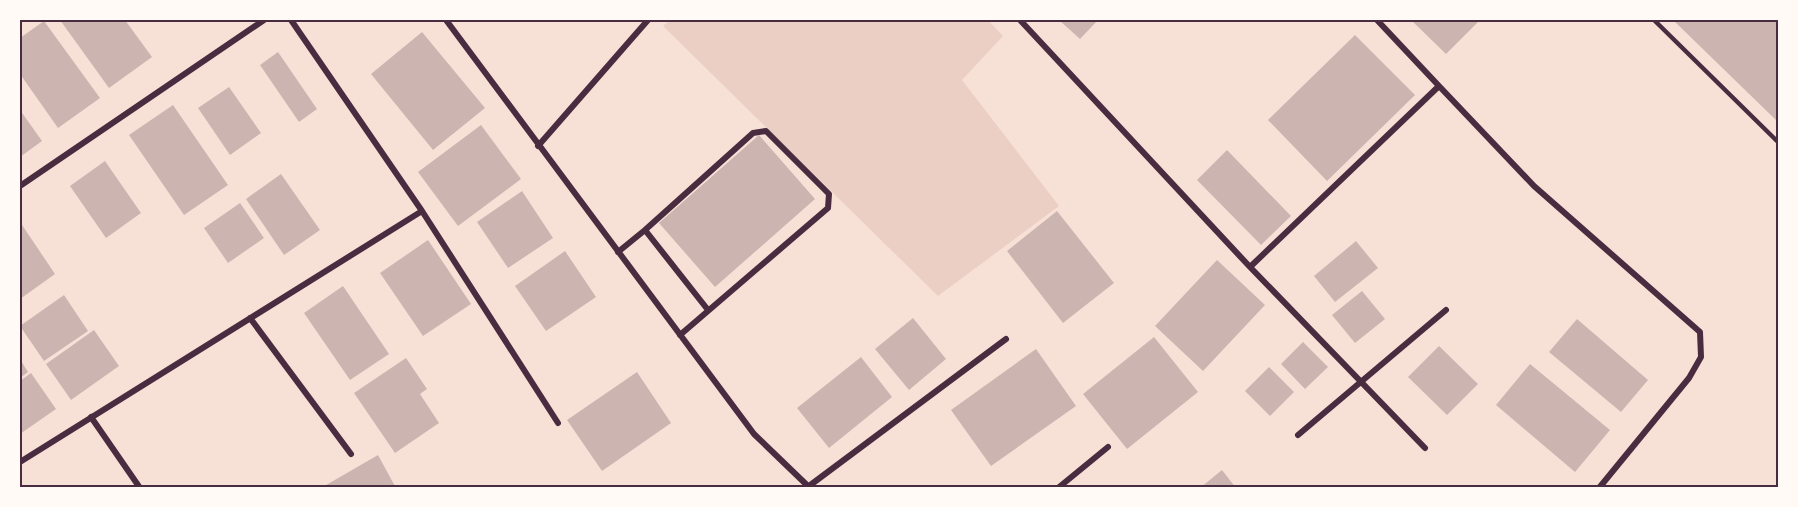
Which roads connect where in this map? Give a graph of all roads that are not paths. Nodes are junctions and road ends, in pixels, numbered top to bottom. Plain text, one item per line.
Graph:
1 (264, 20) edge
2 (291, 20) edge
3 (446, 20) edge
4 (648, 20) edge
5 (1020, 20) edge
6 (1377, 20) edge
7 (1654, 20) edge
8 (1439, 86) junction
9 (1779, 142) edge
10 (538, 146) junction
11 (20, 186) edge
12 (422, 211) junction
13 (645, 230) junction
14 (618, 252) junction
15 (1250, 267) junction
16 (708, 310) junction
17 (1446, 310) dead end
18 (250, 318) junction
19 (680, 335) junction
20 (1006, 339) dead end
21 (1360, 382) junction
22 (92, 417) junction
23 (558, 423) dead end
24 (1298, 435) dead end
25 (1108, 447) dead end
26 (1425, 448) dead end
27 (351, 454) dead end
28 (20, 462) edge
29 (809, 487) edge
30 (140, 488) edge
31 (1058, 488) edge
32 (1599, 488) edge

1 - 11 street
2 - 12 street
3 - 10 street
4 - 10 street
5 - 15 street
6 - 8 street
7 - 9 lane
8 - 15 street
8 - 32 street
10 - 14 street
12 - 18 street
12 - 23 street
13 - 14 street
13 - 16 street
13 - 16 street
14 - 19 street
15 - 21 street
16 - 19 street
17 - 21 street
18 - 22 street
18 - 27 street
19 - 29 street
20 - 29 street
21 - 24 street
21 - 26 street
22 - 28 street
22 - 30 street
25 - 31 street

